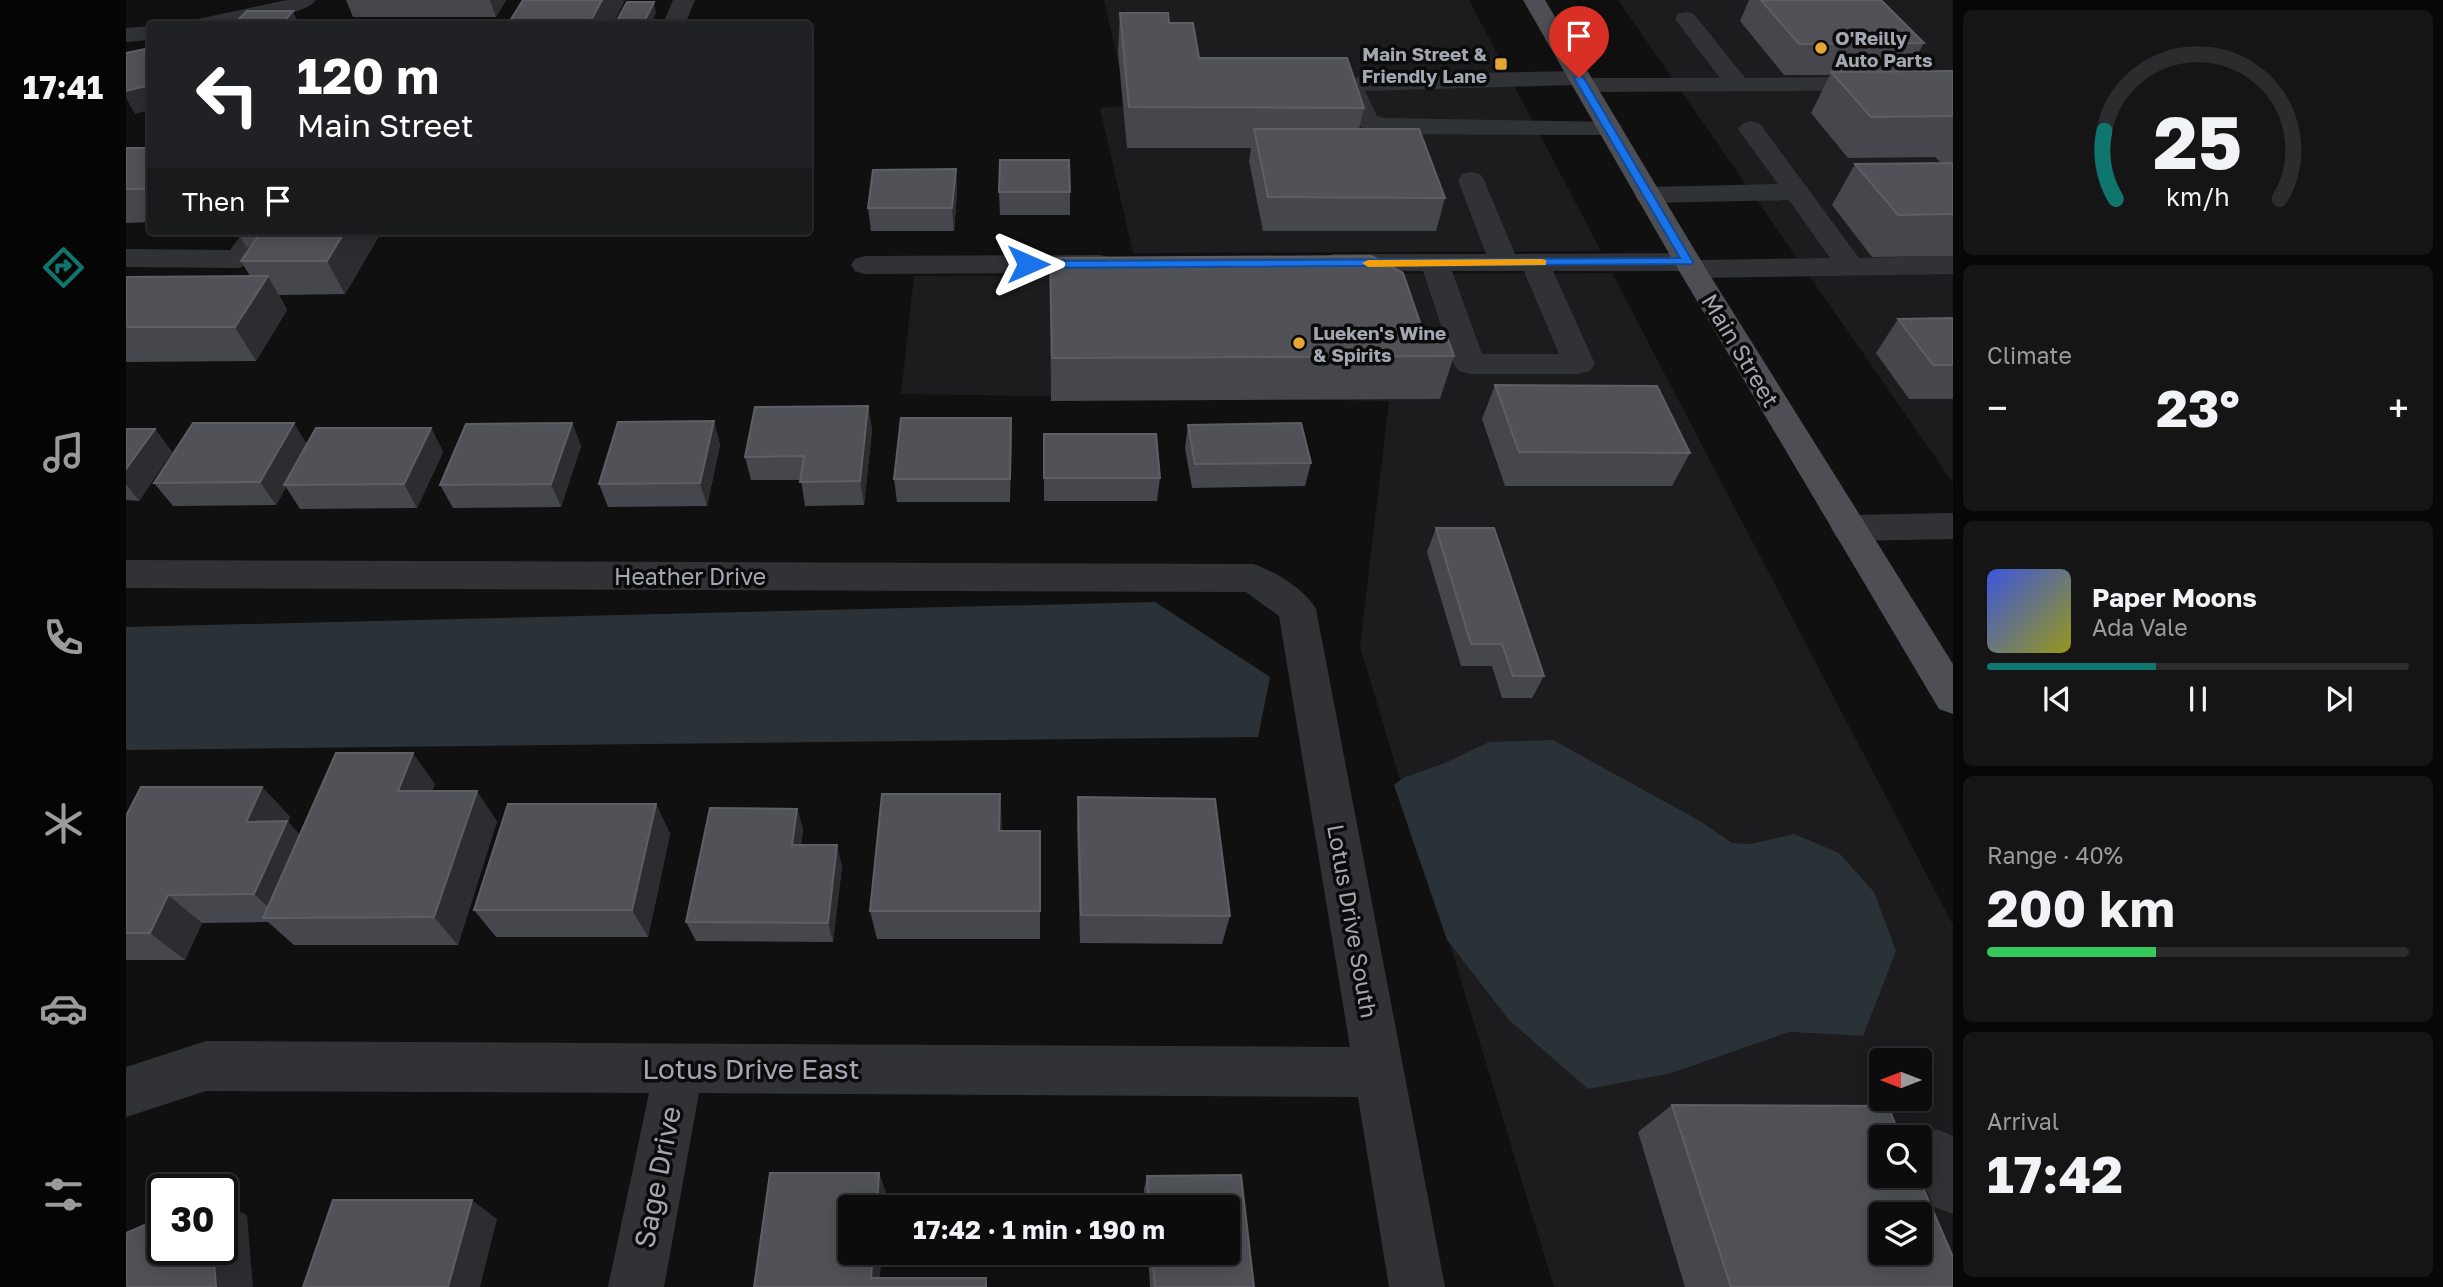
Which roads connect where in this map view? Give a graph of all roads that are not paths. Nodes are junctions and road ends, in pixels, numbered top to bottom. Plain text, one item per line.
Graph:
1 (305, 0) edge
2 (684, 0) edge
3 (1534, 0) edge
4 (1686, 19) dead end
5 (220, 21) edge
6 (675, 21) edge
7 (147, 33) edge
8 (126, 35) edge
9 (1582, 82) junction
10 (1953, 83) edge
11 (1738, 85) junction
12 (1609, 127) junction
13 (1751, 130) dead end
14 (1471, 180) dead end
15 (1796, 192) junction
16 (1648, 195) junction
17 (254, 235) edge
18 (126, 258) edge
19 (1504, 262) junction
20 (1535, 262) junction
21 (1310, 263) edge
22 (1435, 263) junction
23 (1129, 264) edge
24 (865, 265) dead end
25 (1690, 265) junction
26 (1953, 265) edge
27 (1850, 266) junction
28 (1953, 526) edge
29 (1849, 528) junction
30 (126, 574) edge
31 (1253, 578) joint
32 (1953, 698) edge
33 (679, 1067) junction
34 (1380, 1072) junction
35 (126, 1092) edge
36 (636, 1287) edge
37 (1417, 1287) edge

1 - 5 street
2 - 6 street
3 - 9 main road, Main Street
4 - 11 street
7 - 8 street
9 - 11 street
9 - 12 main road, Main Street
9 - 12 street
10 - 11 street
12 - 16 main road, Main Street
13 - 15 street
14 - 19 street
15 - 16 street
15 - 27 street
16 - 25 main road, Main Street
17 - 18 street
19 - 20 street
19 - 22 street
20 - 22 street
20 - 25 street
21 - 22 street
23 - 24 street
25 - 27 street
25 - 29 main road, Main Street
26 - 27 street
28 - 29 street
29 - 32 main road, Main Street
30 - 31 street, Heather Drive
31 - 34 street, Lotus Drive South
33 - 34 street, Lotus Drive East
33 - 35 street, Lotus Drive East
33 - 36 street, Sage Drive
34 - 37 street, Lotus Drive South

